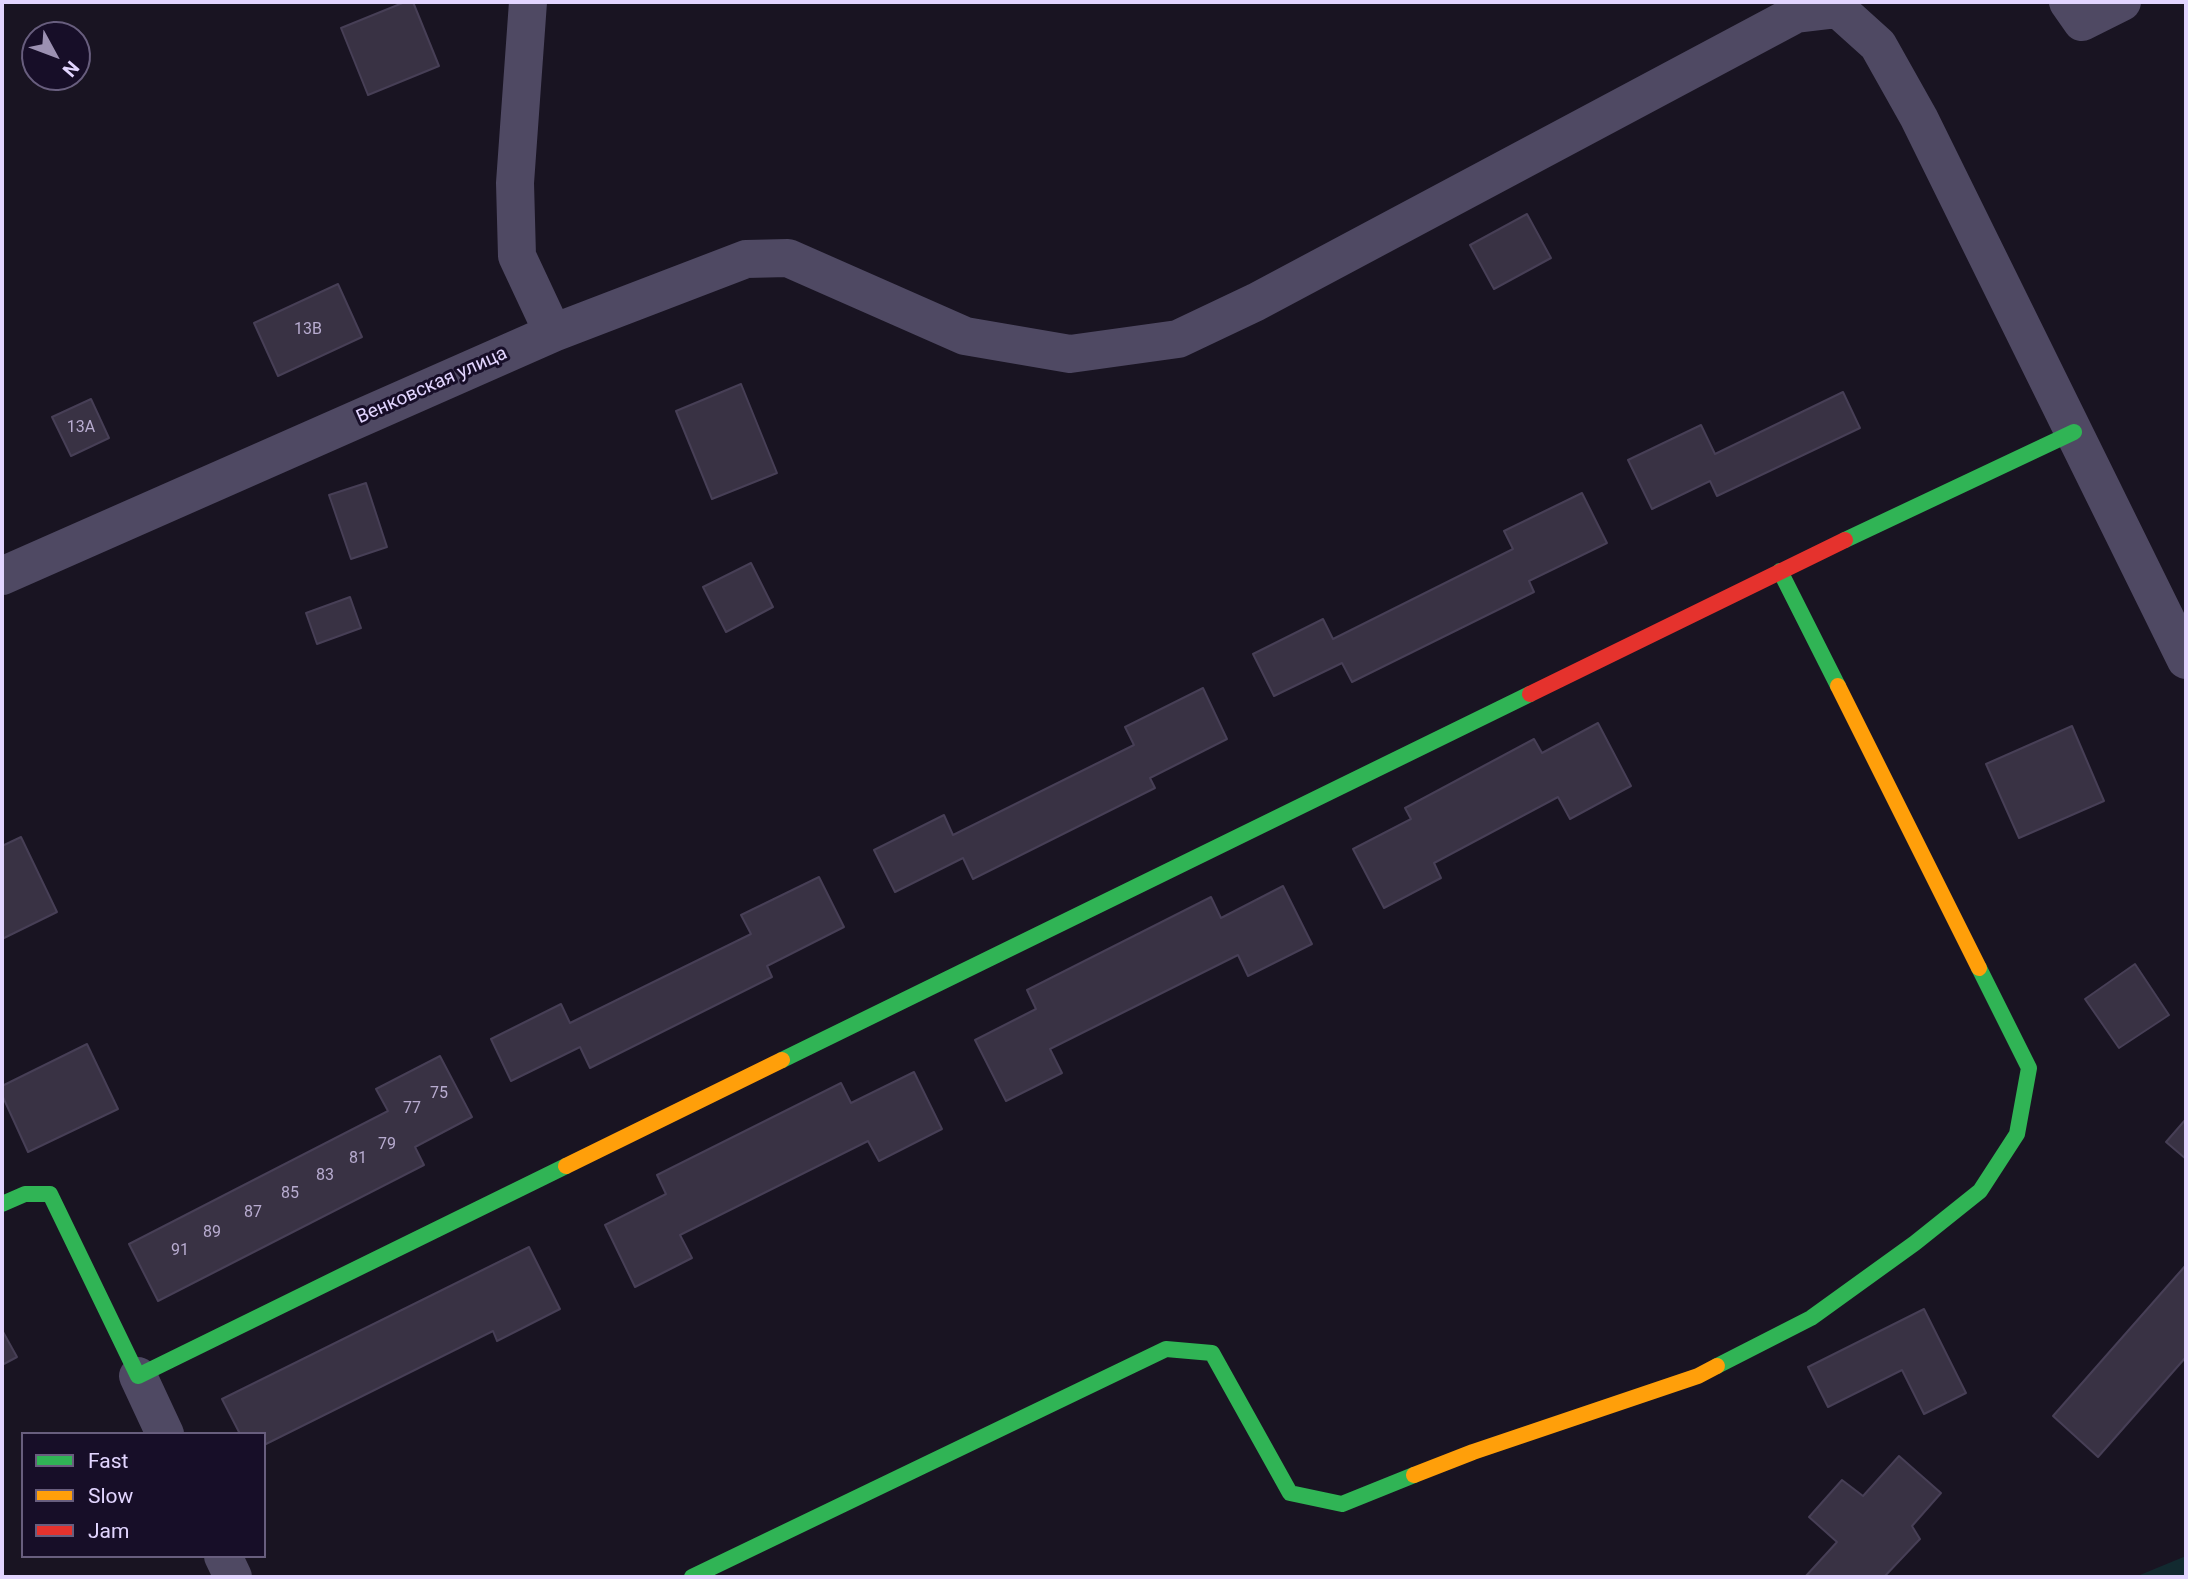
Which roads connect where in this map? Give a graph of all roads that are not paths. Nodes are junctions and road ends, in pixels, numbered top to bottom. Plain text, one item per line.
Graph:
1 (528, 2) edge
2 (2068, 2) edge
3 (2122, 2) edge
4 (553, 333) junction
5 (2074, 432) junction
6 (1780, 571) junction
7 (2, 576) edge
8 (2186, 660) edge
9 (2, 1204) edge
10 (138, 1376) junction
11 (165, 1432) edge
12 (224, 1558) edge
13 (233, 1577) edge
14 (692, 1577) edge

1 - 4 street
2 - 3 street
4 - 5 street, Венковская улица
4 - 7 street, Венковская улица
5 - 6 street
5 - 8 street, Венковская улица
6 - 10 street
6 - 14 street
9 - 10 street
10 - 11 street
12 - 13 street

